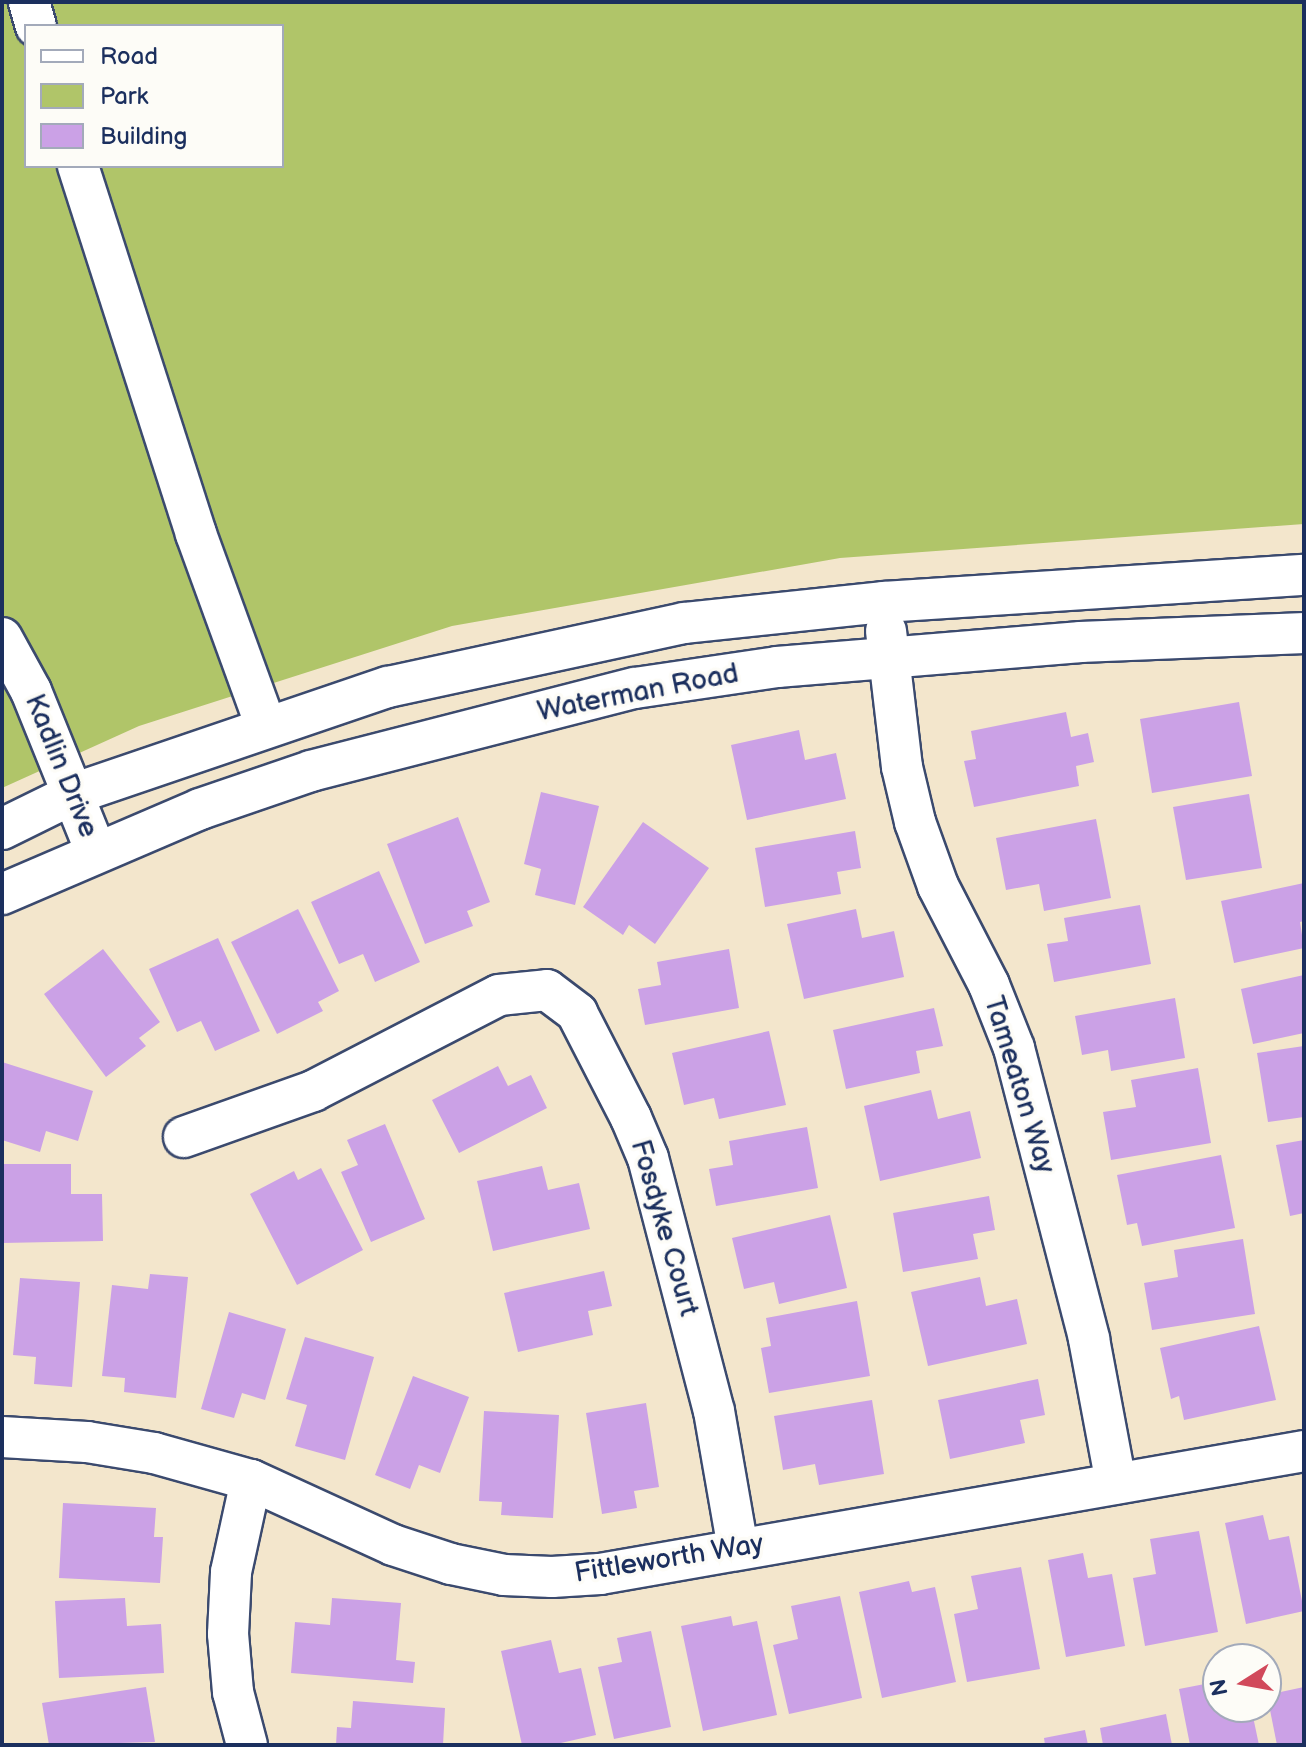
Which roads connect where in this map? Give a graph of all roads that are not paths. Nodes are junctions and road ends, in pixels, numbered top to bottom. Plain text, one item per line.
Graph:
1 (29, 2) edge
2 (35, 24) edge
3 (79, 168) edge
4 (1304, 575) edge
5 (884, 602) junction
6 (1304, 633) edge
7 (2, 638) edge
8 (889, 658) junction
9 (266, 726) junction
10 (73, 794) junction
11 (2, 829) edge
12 (96, 852) junction
13 (2, 894) edge
14 (184, 1137) dead end
15 (2, 1437) edge
16 (1304, 1451) edge
17 (251, 1480) junction
18 (1116, 1483) junction
19 (738, 1548) junction
20 (247, 1745) edge

1 - 2 street
3 - 9 street
4 - 5 street, Waterman Road
5 - 8 street, Tameaton Way
5 - 9 street, Waterman Road
6 - 8 street, Waterman Road
7 - 10 street, Kadlin Drive
8 - 12 street, Waterman Road
8 - 18 street, Tameaton Way
9 - 10 street, Waterman Road
10 - 11 street, Waterman Road
10 - 12 street, Kadlin Drive
12 - 13 street, Waterman Road
14 - 19 street, Fosdyke Court
15 - 17 street, Fittleworth Way
16 - 18 street, Fittleworth Way
17 - 19 street, Fittleworth Way
17 - 20 street
18 - 19 street, Fittleworth Way

